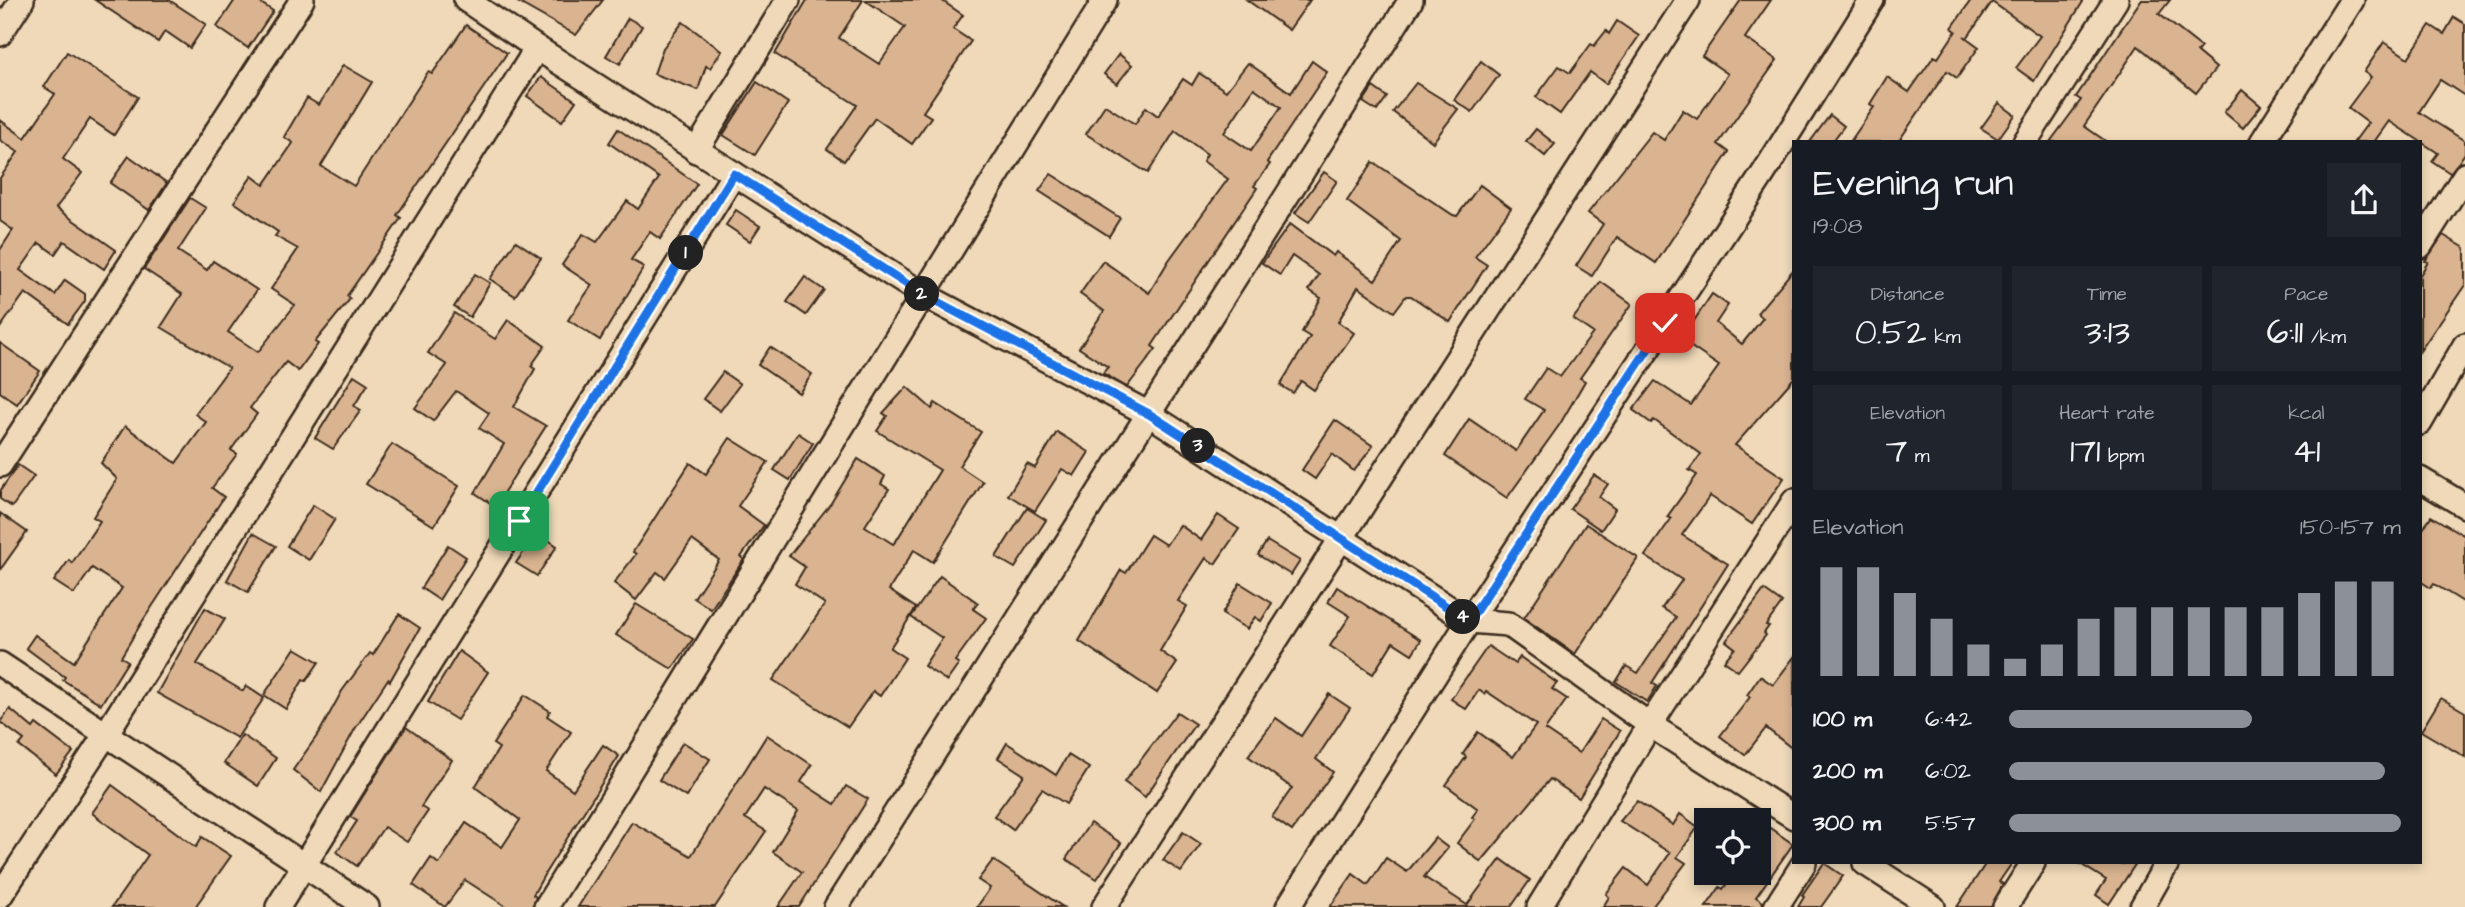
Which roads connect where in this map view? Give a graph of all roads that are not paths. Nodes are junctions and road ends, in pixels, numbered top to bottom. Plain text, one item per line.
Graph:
1 (22, 0) edge
2 (302, 0) edge
3 (467, 0) edge
4 (788, 0) edge
5 (1105, 0) edge
6 (1411, 0) edge
7 (1688, 0) edge
8 (1872, 0) edge
9 (2116, 0) edge
10 (2352, 0) edge
11 (491, 7) edge
12 (0, 34) edge
13 (537, 48) junction
14 (2026, 140) edge
15 (2263, 140) edge
16 (696, 151) junction
17 (734, 174) junction
18 (2465, 175) edge
19 (2422, 243) edge
20 (924, 295) junction
21 (2465, 345) edge
22 (1149, 414) junction
23 (2422, 420) edge
24 (0, 465) edge
25 (2422, 480) edge
26 (1792, 504) edge
27 (2465, 506) edge
28 (1342, 538) junction
29 (1469, 621) junction
30 (0, 664) edge
31 (1650, 725) junction
32 (106, 734) junction
33 (1792, 816) edge
34 (1803, 864) edge
35 (1867, 864) edge
36 (2032, 864) edge
37 (2166, 864) edge
38 (304, 867) junction
39 (0, 896) edge
40 (278, 907) edge
41 (367, 907) edge
42 (546, 907) edge
43 (836, 907) edge
44 (1104, 907) edge
45 (1288, 907) edge
46 (1539, 907) edge
47 (1776, 907) edge
48 (1933, 907) edge
49 (2005, 907) edge
50 (2142, 907) edge

1 - 12 street
2 - 24 street
3 - 11 street
4 - 16 street
5 - 20 street
6 - 22 street
7 - 28 street
8 - 29 street
9 - 14 street
10 - 15 street
11 - 13 street
13 - 16 street
13 - 32 street
16 - 17 street
17 - 20 street
17 - 38 street
18 - 19 street
20 - 22 street
20 - 42 street
21 - 23 street
22 - 28 street
22 - 43 street
25 - 27 street
26 - 31 street
28 - 29 street
28 - 44 street
29 - 31 street
29 - 45 street
30 - 32 street
31 - 33 street
31 - 46 street
32 - 38 street
32 - 39 street
34 - 47 street
35 - 48 street
36 - 49 street
37 - 50 street
38 - 40 street
38 - 41 street

